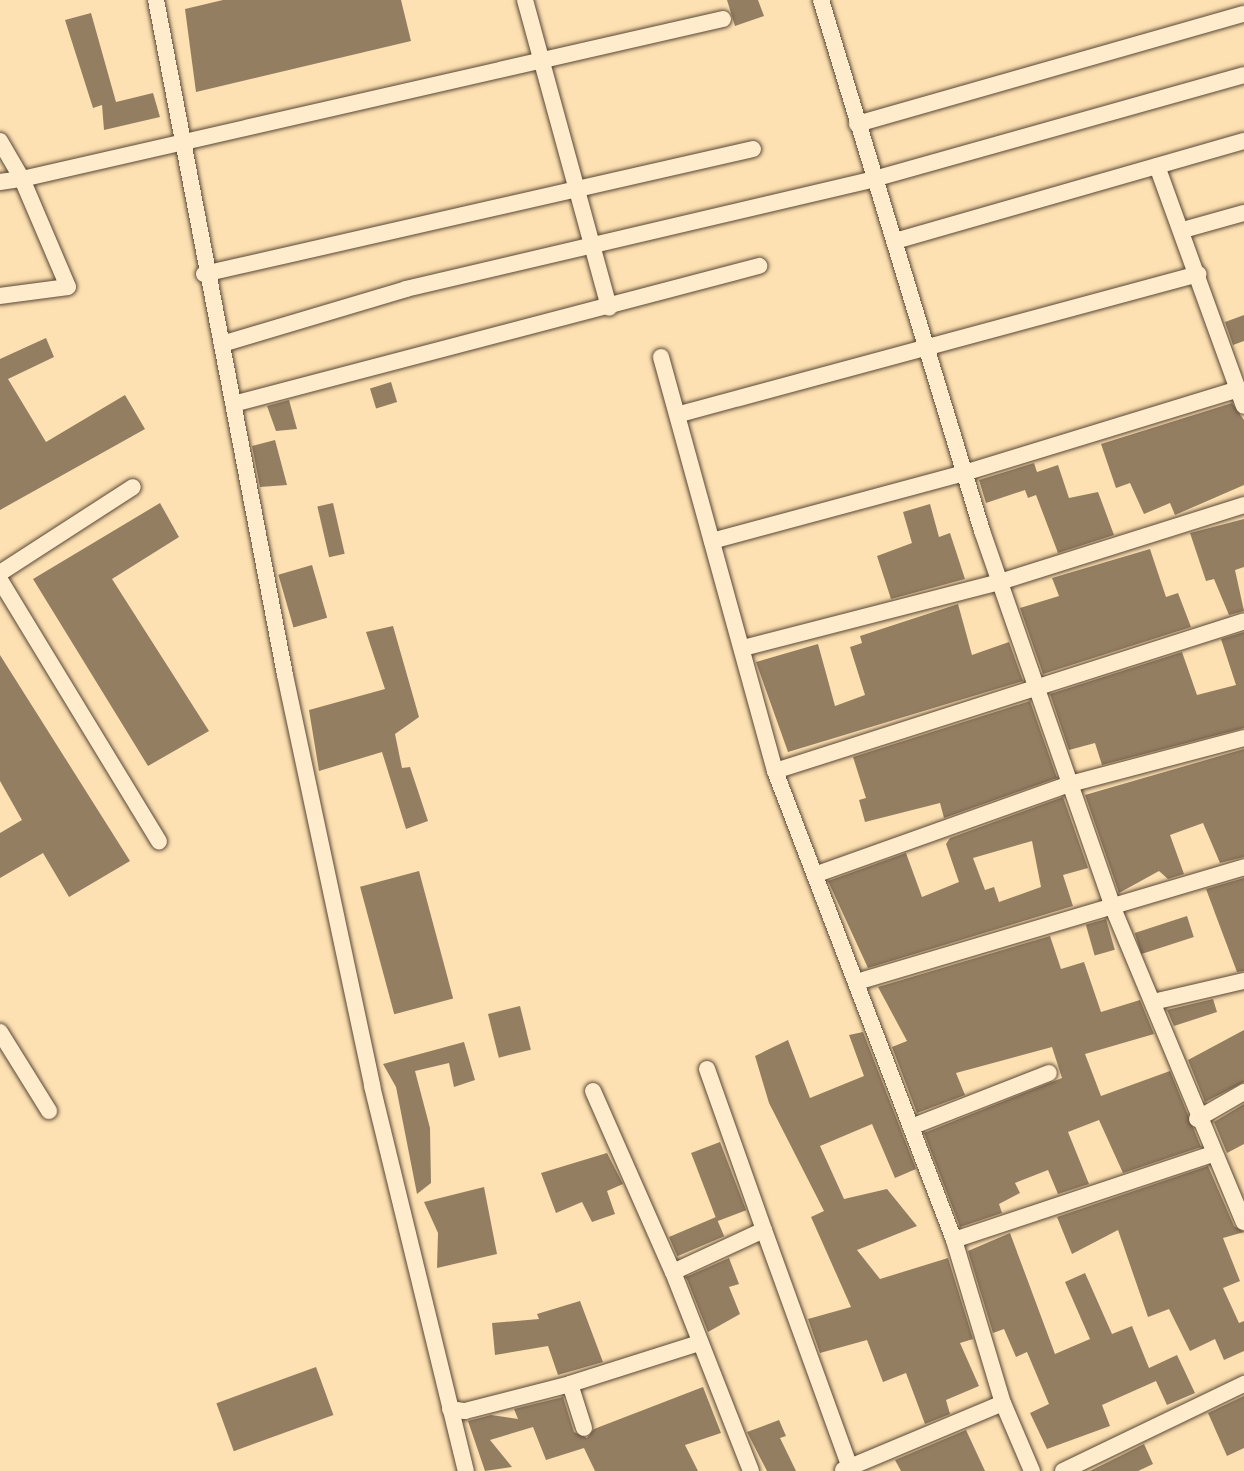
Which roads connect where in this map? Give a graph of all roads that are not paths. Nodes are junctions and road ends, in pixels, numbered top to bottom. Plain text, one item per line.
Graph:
1 (156, 0) edge
2 (525, 0) edge
3 (821, 0) edge
4 (1244, 14) edge
5 (723, 19) dead end
6 (542, 62) junction
7 (1244, 75) edge
8 (858, 124) junction
9 (0, 141) edge
10 (1244, 141) edge
11 (182, 142) junction
12 (753, 149) dead end
13 (1157, 166) junction
14 (22, 179) junction
15 (874, 179) junction
16 (0, 182) edge
17 (573, 191) junction
18 (1244, 213) edge
19 (1183, 230) junction
20 (895, 241) junction
21 (590, 247) junction
22 (759, 266) dead end
23 (204, 274) junction
24 (1198, 274) junction
25 (0, 296) edge
26 (609, 308) junction
27 (222, 344) junction
28 (930, 346) junction
29 (661, 357) dead end
30 (1238, 389) junction
31 (237, 403) junction
32 (1244, 406) edge
33 (680, 414) junction
34 (964, 474) junction
35 (133, 487) dead end
36 (1244, 505) edge
37 (712, 541) junction
38 (0, 573) edge
39 (0, 580) edge
40 (1000, 582) junction
41 (1244, 621) edge
42 (743, 648) junction
43 (1038, 689) junction
44 (1244, 738) edge
45 (775, 771) junction
46 (1070, 783) junction
47 (159, 842) dead end
48 (1244, 867) edge
49 (817, 874) junction
50 (1113, 908) junction
51 (860, 981) junction
52 (1244, 981) edge
53 (1153, 1002) junction
54 (0, 1032) edge
55 (707, 1069) dead end
56 (1049, 1073) dead end
57 (593, 1091) dead end
58 (1244, 1092) edge
59 (49, 1111) dead end
60 (1197, 1119) junction
61 (911, 1127) junction
62 (1212, 1154) junction
63 (1244, 1222) edge
64 (764, 1230) junction
65 (954, 1240) junction
66 (673, 1272) junction
67 (699, 1343) junction
68 (570, 1384) junction
69 (1244, 1384) edge
70 (1003, 1403) junction
71 (450, 1409) junction
72 (584, 1428) dead end
73 (845, 1469) edge
74 (466, 1471) edge
75 (751, 1471) edge
76 (1032, 1471) edge
77 (1063, 1471) edge

1 - 11 street
2 - 6 street
3 - 8 street
4 - 8 street
5 - 6 street
6 - 11 street
6 - 17 street
7 - 15 street
8 - 15 street
9 - 14 street
10 - 13 street
11 - 14 street
11 - 23 street
12 - 17 street
13 - 19 street
13 - 20 street
14 - 16 street
14 - 25 street
15 - 20 street
15 - 21 street
17 - 21 street
17 - 23 street
18 - 19 street
19 - 24 street
20 - 28 street
21 - 26 street
21 - 27 street
22 - 26 street
23 - 27 street
24 - 28 street
24 - 30 street
26 - 31 street
27 - 31 street
28 - 33 street
28 - 34 street
29 - 33 street
30 - 32 street
30 - 34 street
31 - 71 street
33 - 37 street
34 - 37 street
34 - 40 street
35 - 38 street
36 - 40 street
37 - 42 street
39 - 47 street
40 - 42 street
40 - 43 street
41 - 43 street
42 - 45 street
43 - 45 street
43 - 46 street
44 - 46 street
45 - 49 street
46 - 49 street
46 - 50 street
48 - 50 street
49 - 51 street
50 - 51 street
50 - 53 street
51 - 61 street
52 - 53 street
53 - 60 street
54 - 59 street
55 - 64 street
56 - 61 street
57 - 66 street
58 - 60 street
60 - 62 street
61 - 65 street
62 - 63 street
62 - 65 street
64 - 66 street
64 - 73 street
65 - 70 street
66 - 67 street
67 - 68 street
67 - 75 street
68 - 71 street
68 - 72 street
69 - 77 street
70 - 73 street
70 - 76 street
71 - 74 street

